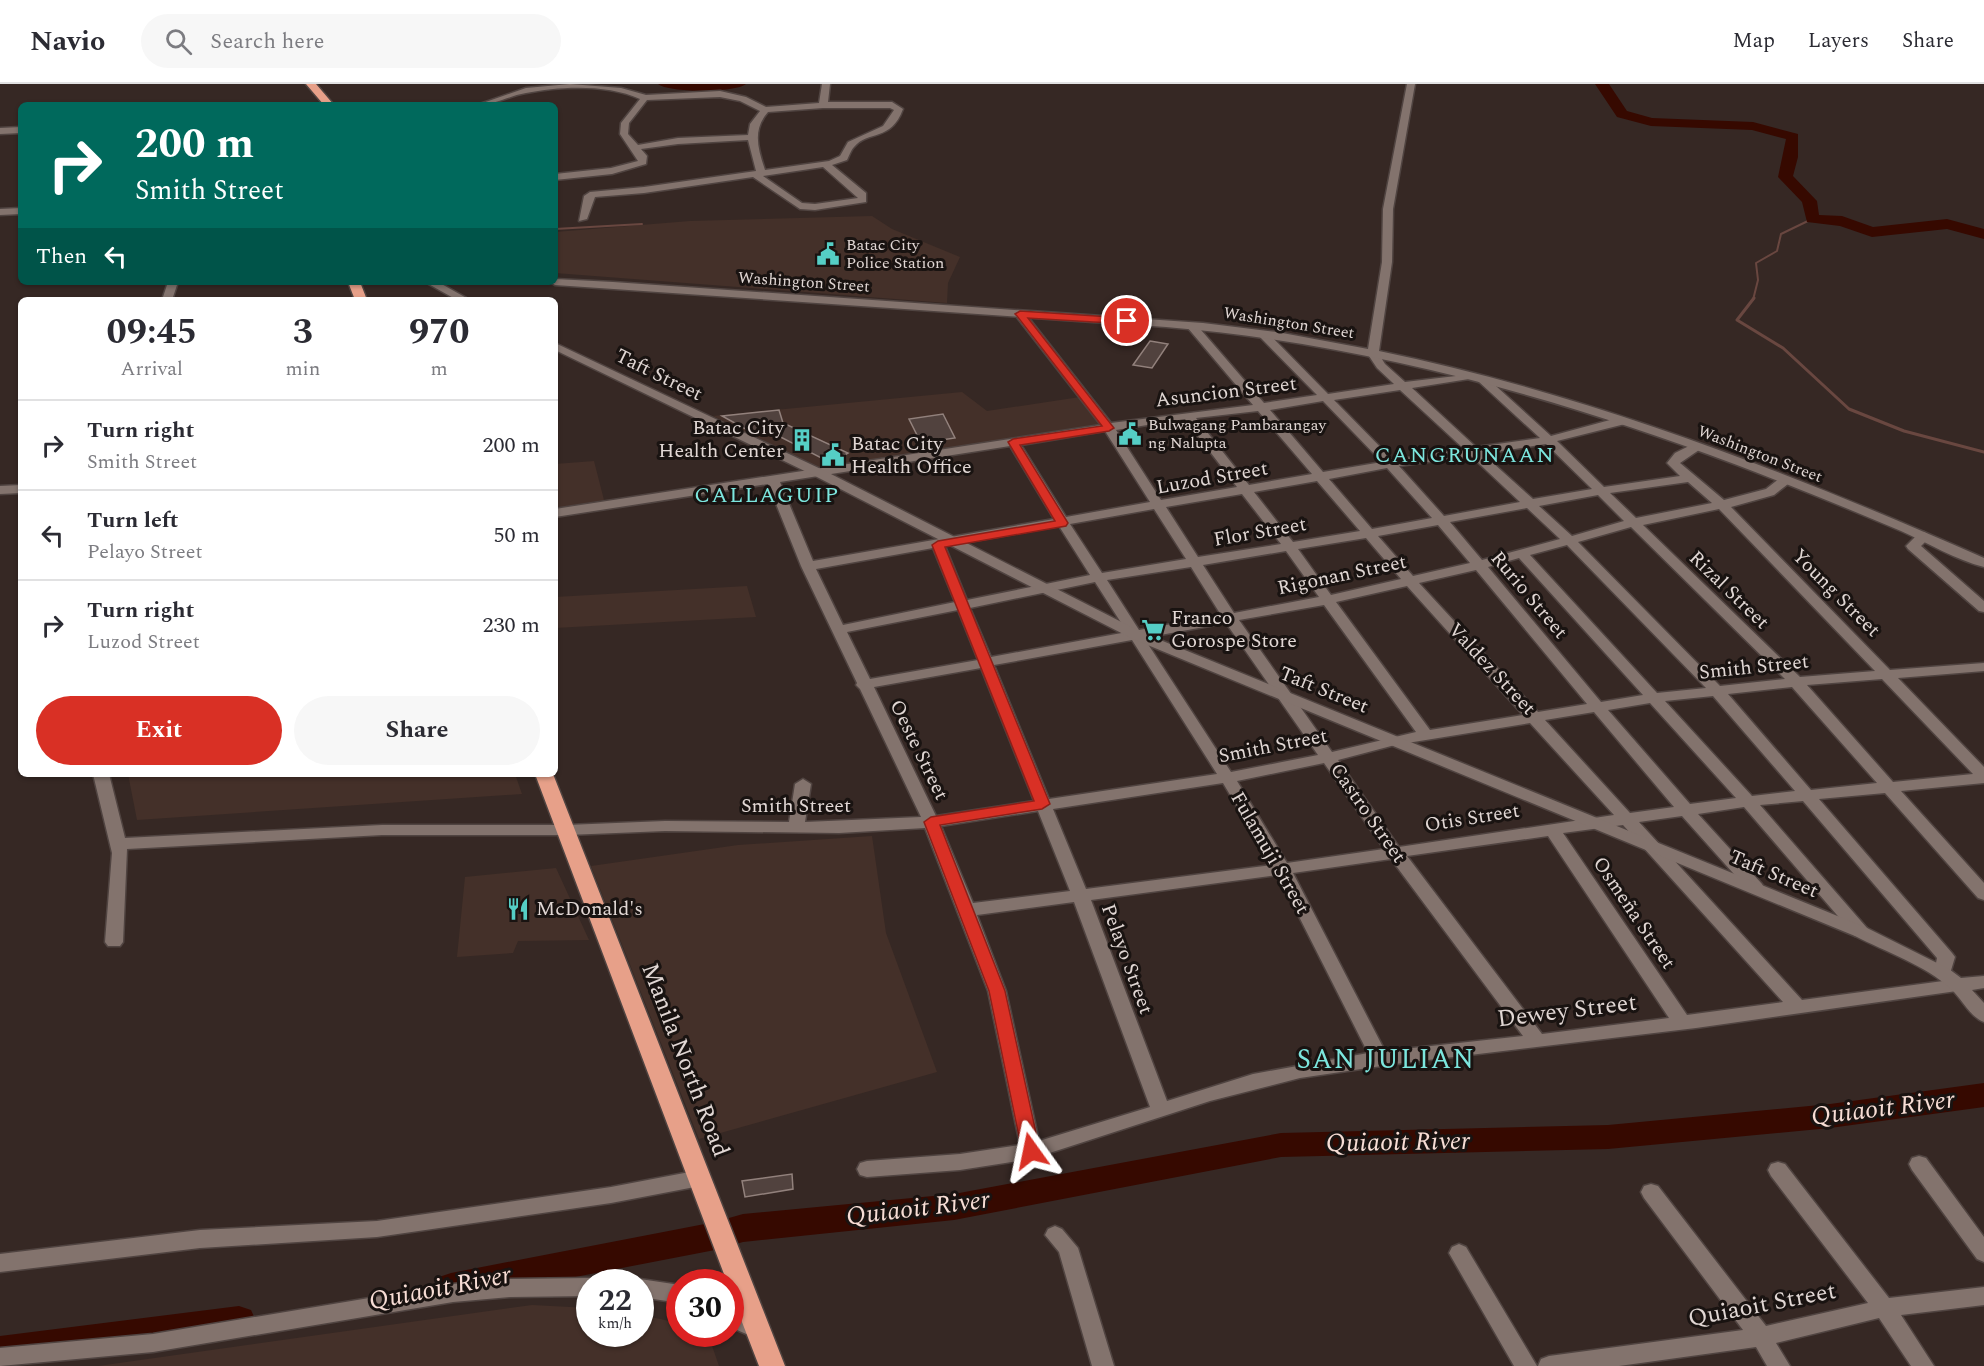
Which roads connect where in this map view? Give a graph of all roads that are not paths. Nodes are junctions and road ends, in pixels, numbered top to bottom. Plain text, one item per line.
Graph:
1 (311, 84) edge
2 (826, 84) edge
3 (1411, 84) edge
4 (645, 98) junction
5 (326, 102) edge
6 (490, 102) edge
7 (823, 105) junction
8 (765, 110) junction
9 (18, 130) edge
10 (0, 131) edge
11 (751, 137) junction
12 (634, 148) junction
13 (825, 164) junction
14 (757, 173) junction
15 (558, 177) edge
16 (18, 211) edge
17 (0, 212) edge
18 (582, 219) dead end
19 (558, 282) edge
20 (435, 285) edge
21 (459, 297) edge
22 (1020, 314) junction
23 (1191, 325) junction
24 (1263, 334) junction
25 (558, 347) edge
26 (1373, 353) junction
27 (1475, 378) junction
28 (1404, 387) junction
29 (1326, 399) junction
30 (1263, 407) junction
31 (1188, 415) junction
32 (1621, 421) junction
33 (1109, 428) junction
34 (1549, 440) junction
35 (1013, 442) junction
36 (1695, 447) junction
37 (1474, 450) junction
38 (1391, 464) junction
39 (821, 474) junction
40 (1689, 477) junction
41 (1324, 478) junction
42 (772, 481) junction
43 (1784, 481) junction
44 (18, 489) edge
45 (0, 490) edge
46 (1245, 491) junction
47 (1599, 491) junction
48 (1530, 504) junction
49 (1722, 505) junction
50 (1159, 507) junction
51 (558, 513) edge
52 (1442, 520) junction
53 (1062, 523) junction
54 (1632, 523) junction
55 (1372, 533) junction
56 (1924, 536) junction
57 (1569, 540) junction
58 (946, 544) junction
59 (1289, 546) junction
60 (1522, 554) junction
61 (1984, 562) edge
62 (1195, 563) junction
63 (808, 566) junction
64 (1479, 566) junction
65 (1097, 578) junction
66 (1410, 580) junction
67 (1048, 588) junction
68 (1327, 600) junction
69 (960, 605) junction
70 (1984, 608) edge
71 (1230, 618) junction
72 (838, 630) junction
73 (1138, 636) junction
74 (987, 664) junction
75 (1984, 668) edge
76 (1890, 676) junction
77 (1796, 682) junction
78 (863, 685) junction
79 (1719, 692) junction
80 (1287, 697) junction
81 (1653, 698) junction
82 (1597, 707) junction
83 (1536, 716) junction
84 (1425, 734) junction
85 (1395, 740) junction
86 (1330, 757) junction
87 (102, 777) edge
88 (545, 777) edge
89 (1984, 777) edge
90 (1226, 778) junction
91 (802, 784) dead end
92 (1890, 786) junction
93 (1809, 794) junction
94 (1748, 801) junction
95 (1042, 804) junction
96 (1683, 810) junction
97 (1626, 817) junction
98 (931, 822) junction
99 (1598, 822) junction
100 (796, 828) junction
101 (1551, 828) junction
102 (567, 830) junction
103 (118, 844) junction
104 (1653, 844) junction
105 (1394, 851) junction
106 (1282, 869) junction
107 (1756, 888) junction
108 (1080, 894) junction
109 (1984, 894) edge
110 (967, 910) junction
111 (1861, 932) junction
112 (114, 942) dead end
113 (1943, 973) junction
114 (1984, 982) edge
115 (1958, 985) junction
116 (1798, 1007) junction
117 (1984, 1015) edge
118 (1682, 1022) junction
119 (1537, 1041) junction
120 (1380, 1057) junction
121 (1161, 1111) junction
122 (1031, 1151) junction
123 (1919, 1164) dead end
124 (867, 1169) dead end
125 (1778, 1170) dead end
126 (704, 1189) junction
127 (1651, 1192) dead end
128 (1054, 1235) dead end
129 (1459, 1253) dead end
130 (1984, 1253) edge
131 (0, 1263) edge
132 (576, 1287) edge
133 (1984, 1296) edge
134 (1884, 1308) junction
135 (744, 1323) edge
136 (758, 1330) junction
137 (1761, 1337) junction
138 (0, 1358) edge
139 (772, 1366) edge
140 (1103, 1366) edge
141 (1526, 1366) edge
142 (1549, 1366) edge
143 (1779, 1366) edge
144 (1923, 1366) edge

1 - 5 highway
2 - 7 street
3 - 26 street
4 - 6 street
4 - 8 street
4 - 12 street
7 - 8 street
7 - 13 street
8 - 11 street
9 - 10 street
11 - 12 street
11 - 14 street
12 - 15 street
13 - 14 street
13 - 14 street
14 - 18 street
16 - 17 street
19 - 22 street, Washington Street
20 - 21 street
22 - 23 street, Washington Street
22 - 33 street, Castro Street
23 - 24 street, Washington Street
23 - 30 street, Valdez Street
24 - 26 street, Washington Street
24 - 29 street, Rurio Street
25 - 39 street, Taft Street
26 - 27 street, Washington Street
26 - 28 street
27 - 28 street, Asuncion Street
27 - 32 street, Washington Street
27 - 34 street, Rizal Street
28 - 29 street, Asuncion Street
28 - 37 street
29 - 30 street, Asuncion Street
29 - 38 street, Rurio Street
30 - 31 street, Asuncion Street
30 - 41 street, Valdez Street
31 - 33 street, Asuncion Street
31 - 46 street
32 - 34 street, Luzod Street
32 - 36 street, Washington Street
33 - 35 street, Asuncion Street
33 - 50 street, Castro Street
34 - 37 street, Luzod Street
34 - 47 street, Rizal Street
35 - 39 street, Asuncion Street
35 - 53 street, Fulamuji Street
36 - 40 street, Young Street
36 - 43 street, Washington Street
37 - 38 street, Luzod Street
37 - 48 street
38 - 41 street, Luzod Street
38 - 52 street, Rurio Street
39 - 42 street, Asuncion Street
39 - 58 street, Taft Street
40 - 47 street, Flor Street
40 - 49 street, Young Street
41 - 46 street, Luzod Street
41 - 55 street, Valdez Street
42 - 51 street, Asuncion Street
42 - 63 street, Oeste Street
43 - 49 street, Rigonan Street
43 - 56 street, Washington Street
44 - 45 street
46 - 50 street, Luzod Street
46 - 59 street
47 - 48 street, Flor Street
47 - 54 street, Rizal Street
48 - 52 street, Flor Street
48 - 57 street
49 - 54 street, Rigonan Street
49 - 76 street, Young Street
50 - 53 street, Luzod Street
50 - 62 street, Castro Street
52 - 55 street, Flor Street
52 - 64 street, Rurio Street
53 - 58 street, Luzod Street
53 - 65 street, Fulamuji Street
54 - 57 street, Rigonan Street
54 - 77 street, Rizal Street
55 - 59 street, Flor Street
55 - 66 street, Valdez Street
56 - 61 street, Washington Street
56 - 70 street
57 - 60 street, Rigonan Street
57 - 79 street
58 - 63 street, Luzod Street
58 - 67 street, Taft Street
58 - 69 street, Pelayo Street
59 - 62 street, Flor Street
59 - 68 street
60 - 64 street, Rigonan Street
60 - 81 street
62 - 65 street, Flor Street
62 - 71 street, Castro Street
63 - 72 street, Oeste Street
64 - 66 street, Rigonan Street
64 - 82 street, Rurio Street
65 - 67 street, Flor Street
65 - 73 street, Fulamuji Street
66 - 68 street, Rigonan Street
66 - 83 street, Valdez Street
67 - 69 street, Flor Street
67 - 73 street, Taft Street
68 - 71 street, Rigonan Street
68 - 84 street
69 - 72 street, Flor Street
69 - 74 street, Pelayo Street
71 - 73 street, Rigonan Street
71 - 80 street, Castro Street
72 - 78 street, Oeste Street
73 - 74 street, Rigonan Street
73 - 80 street, Taft Street
73 - 90 street, Fulamuji Street
74 - 78 street, Rigonan Street
74 - 95 street, Pelayo Street
75 - 76 street, Smith Street
76 - 77 street, Smith Street
76 - 89 street, Young Street
77 - 79 street, Smith Street
77 - 92 street, Rizal Street
78 - 98 street, Oeste Street
79 - 81 street, Smith Street
79 - 93 street
80 - 85 street, Taft Street
80 - 86 street, Castro Street
81 - 82 street, Smith Street
81 - 94 street
82 - 83 street, Smith Street
82 - 96 street, Rurio Street
83 - 84 street, Smith Street
83 - 97 street, Valdez Street
84 - 85 street, Smith Street
85 - 86 street, Smith Street
85 - 99 street, Taft Street
86 - 90 street, Smith Street
86 - 105 street, Castro Street
87 - 103 street
88 - 102 highway, Manila North Road
89 - 92 street, Otis Street
90 - 95 street, Smith Street
90 - 106 street, Fulamuji Street
91 - 100 street
92 - 93 street, Otis Street
92 - 109 street, Rizal Street
93 - 94 street, Otis Street
93 - 113 street
94 - 96 street, Otis Street
94 - 111 street
95 - 98 street, Smith Street
95 - 108 street, Pelayo Street
96 - 97 street, Otis Street
96 - 107 street, Rurio Street
97 - 99 street, Otis Street
97 - 104 street, Valdez Street
98 - 100 street, Smith Street
98 - 110 street, Oeste Street
99 - 101 street, Otis Street
99 - 104 street, Taft Street
100 - 102 street, Smith Street
101 - 105 street, Otis Street
101 - 118 street, Osmeña Street
102 - 103 street, Smith Street
102 - 126 highway, Manila North Road
103 - 112 street
104 - 107 street, Taft Street
104 - 116 street, Valdez Street
105 - 106 street, Otis Street
105 - 119 street, Castro Street
106 - 108 street, Otis Street
106 - 120 street, Fulamuji Street
107 - 111 street, Taft Street
108 - 110 street, Otis Street
108 - 121 street, Pelayo Street
110 - 122 street, Oeste Street
111 - 113 street, Taft Street
113 - 115 street, Taft Street
114 - 115 street, Dewey Street
115 - 116 street, Dewey Street
115 - 117 street, Taft Street
116 - 118 street, Dewey Street
118 - 119 street, Dewey Street
119 - 120 street, Dewey Street
120 - 121 street, Dewey Street
121 - 122 street
122 - 124 street
123 - 130 street
125 - 134 street
126 - 131 street
126 - 136 highway, Manila North Road
127 - 137 street
128 - 140 street
129 - 141 street
132 - 138 street
133 - 134 street, Quiaoit Street
134 - 137 street, Quiaoit Street
134 - 144 street
135 - 136 street
136 - 139 highway, Manila North Road
137 - 142 street, Quiaoit Street
137 - 143 street

